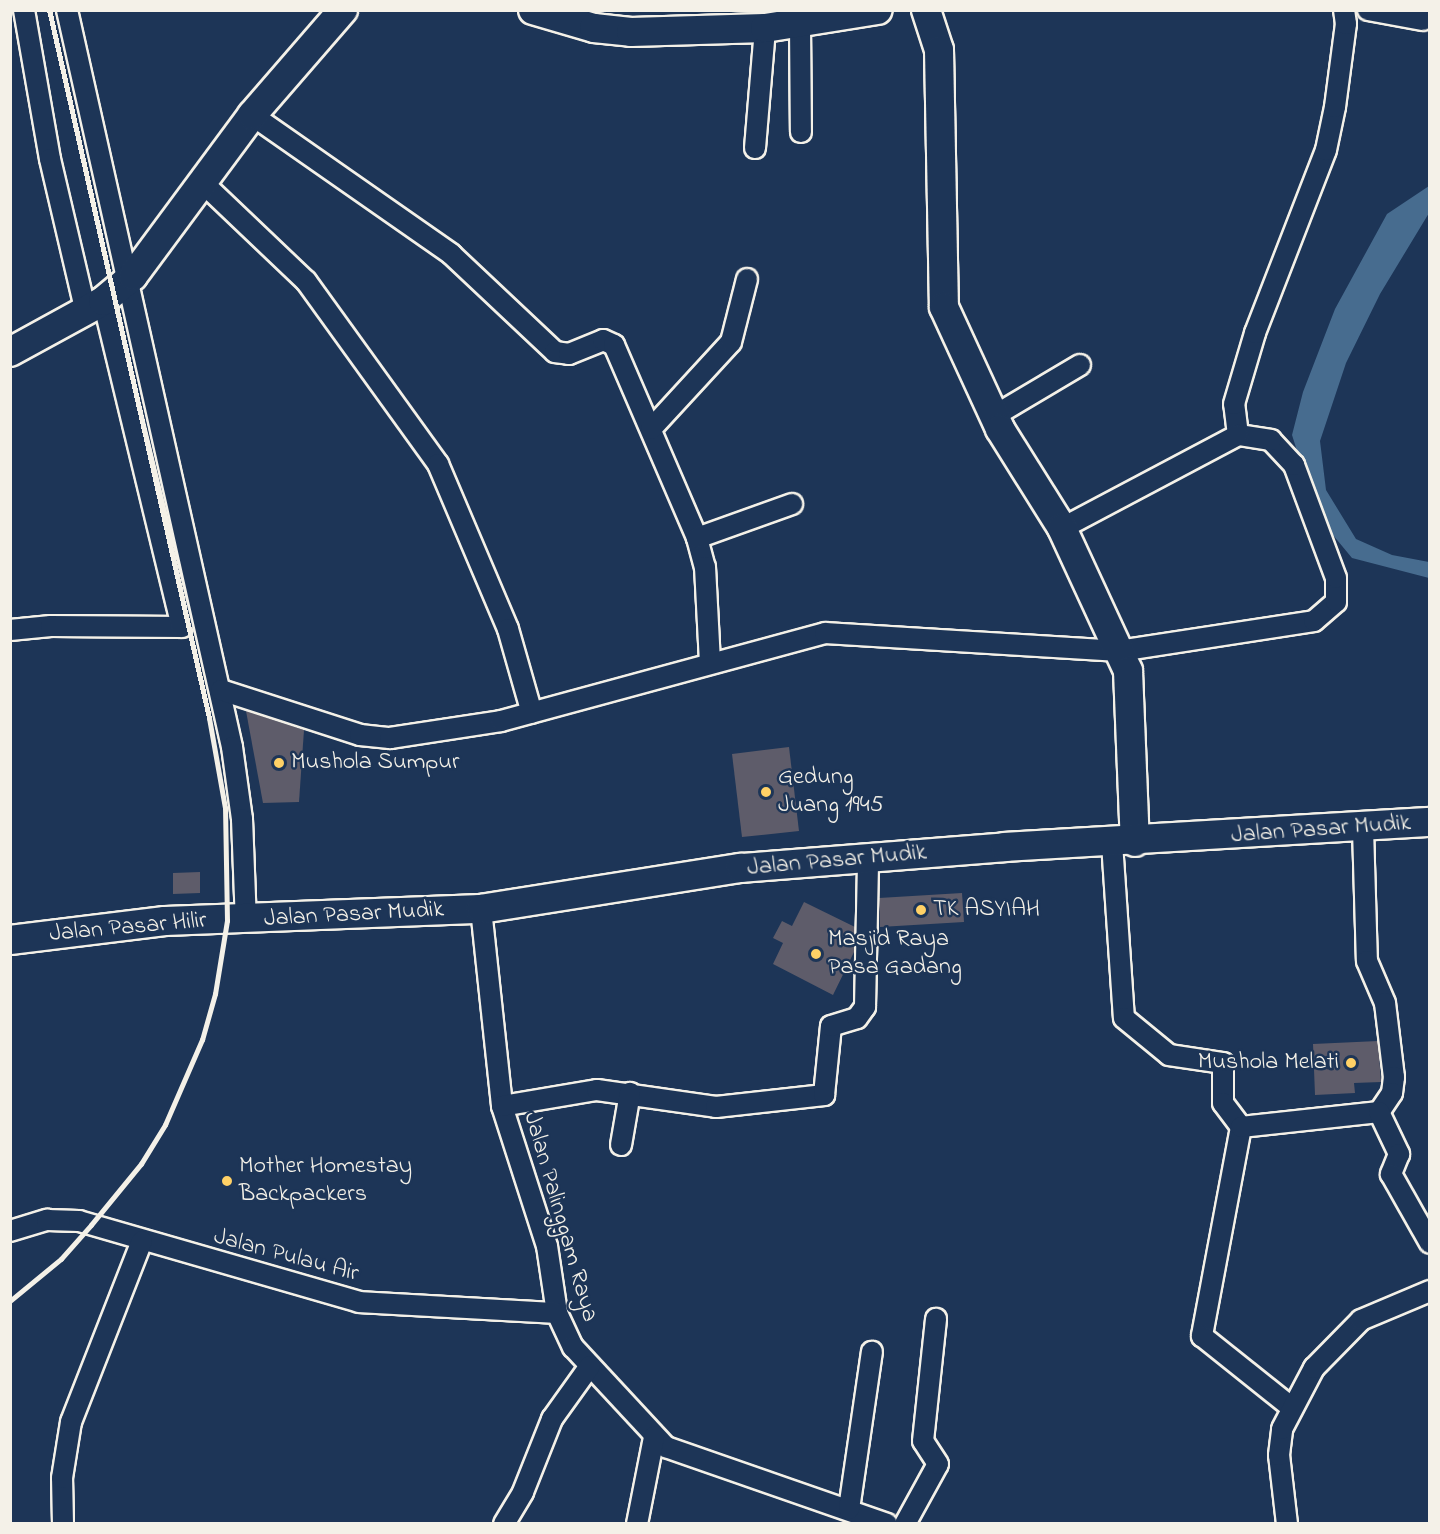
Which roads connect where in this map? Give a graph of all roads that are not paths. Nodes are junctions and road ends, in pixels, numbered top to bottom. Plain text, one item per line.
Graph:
1 (24, 10) edge
2 (66, 10) edge
3 (342, 10) edge
4 (533, 10) edge
5 (878, 10) edge
6 (926, 10) edge
7 (1368, 10) edge
8 (1345, 11) edge
9 (1423, 20) dead end
10 (800, 25) junction
11 (765, 28) junction
12 (252, 115) junction
13 (801, 132) dead end
14 (755, 148) dead end
15 (204, 184) junction
16 (747, 279) dead end
17 (127, 281) junction
18 (94, 307) junction
19 (10, 352) edge
20 (1080, 364) dead end
21 (994, 416) junction
22 (651, 429) junction
23 (1238, 435) junction
24 (792, 504) dead end
25 (1062, 528) junction
26 (697, 538) junction
27 (10, 630) edge
28 (1119, 651) junction
29 (710, 663) junction
30 (220, 690) junction
31 (532, 713) junction
32 (1430, 822) edge
33 (1363, 829) junction
34 (1123, 842) junction
35 (868, 859) junction
36 (481, 909) junction
37 (246, 921) junction
38 (10, 940) edge
39 (630, 1093) junction
40 (502, 1106) junction
41 (1379, 1112) junction
42 (1241, 1127) junction
43 (621, 1145) dead end
44 (10, 1231) edge
45 (142, 1241) junction
46 (1430, 1243) edge
47 (1430, 1291) edge
48 (556, 1313) junction
49 (936, 1319) dead end
50 (872, 1352) dead end
51 (590, 1366) junction
52 (1291, 1407) junction
53 (654, 1437) junction
54 (849, 1509) junction
55 (63, 1524) edge
56 (504, 1524) edge
57 (637, 1524) edge
58 (887, 1524) edge
59 (905, 1524) edge
60 (1287, 1524) edge

1 - 18 street
2 - 17 street
3 - 12 street
4 - 11 street
5 - 10 street
6 - 21 street
7 - 9 street
8 - 23 street
10 - 11 street
10 - 13 street
11 - 14 street
12 - 15 street
12 - 22 street
15 - 17 street
15 - 31 street
16 - 22 street
17 - 18 street
17 - 30 street
18 - 19 street
18 - 27 street
20 - 21 street
21 - 25 street
22 - 26 street
23 - 25 street
23 - 28 street
24 - 26 street
25 - 28 street
26 - 29 street
28 - 29 street
28 - 34 street
29 - 31 street
30 - 31 street
30 - 37 street
32 - 33 street, Jalan Pasar Mudik
33 - 34 street, Jalan Pasar Mudik
33 - 41 street
34 - 35 street, Jalan Pasar Mudik
34 - 42 street
35 - 36 street, Jalan Pasar Mudik
35 - 39 street
36 - 37 street, Jalan Pasar Mudik
36 - 40 street, Jalan Palinggam Raya
37 - 38 street, Jalan Pasar Hilir
39 - 40 street
39 - 43 street
40 - 48 street, Jalan Palinggam Raya
41 - 42 street
41 - 46 street
42 - 52 street
44 - 45 street, Jalan Pulau Air
45 - 48 street, Jalan Pulau Air
45 - 55 street
47 - 52 street
48 - 51 street, Jalan Palinggam Raya
49 - 59 street
50 - 54 street
51 - 53 street, Jalan Palinggam Raya
51 - 56 street
52 - 60 street
53 - 54 street, Jalan Palinggam Raya
53 - 57 street
54 - 58 street, Jalan Palinggam Raya

